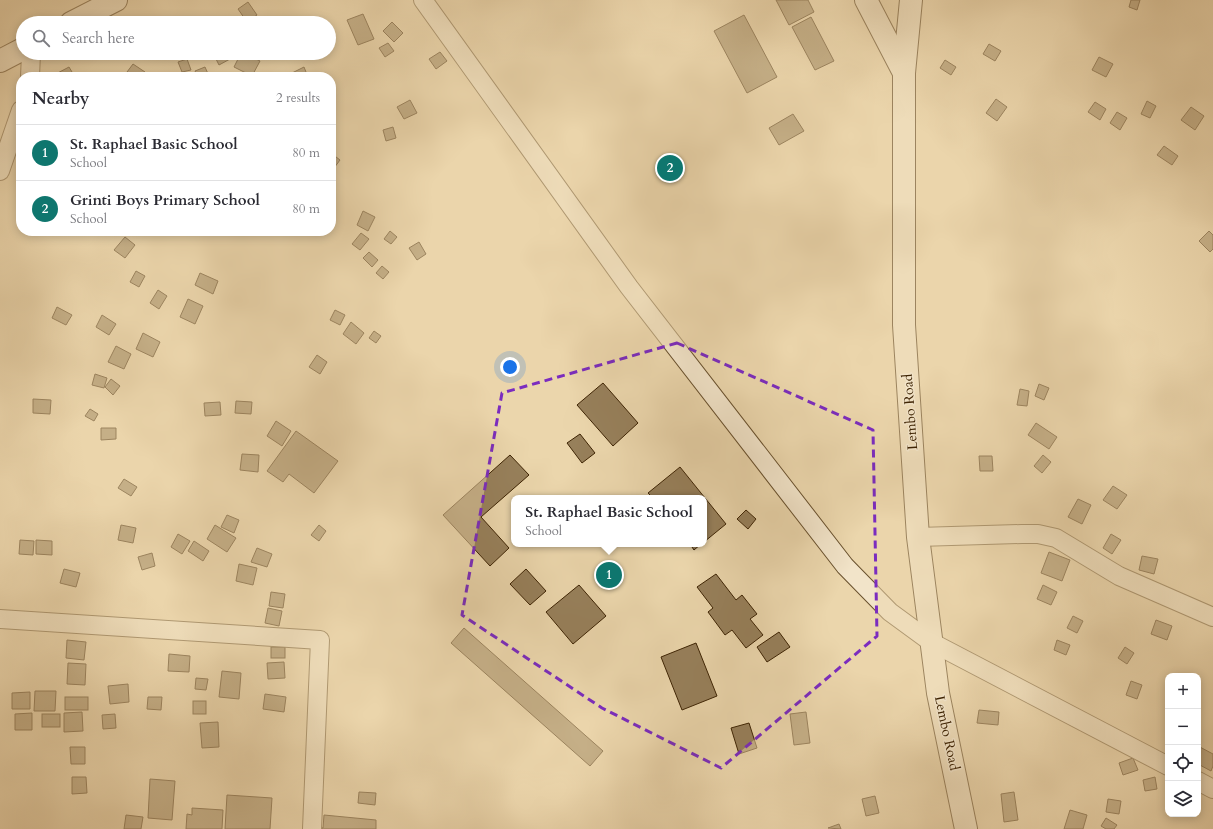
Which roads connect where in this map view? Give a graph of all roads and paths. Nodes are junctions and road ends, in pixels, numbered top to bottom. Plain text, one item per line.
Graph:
1 (423, 0) edge
2 (866, 0) edge
3 (911, 0) edge
4 (109, 1) edge
5 (83, 16) edge
6 (16, 53) edge
7 (31, 60) edge
8 (0, 62) edge
9 (30, 72) edge
10 (904, 73) junction
11 (16, 125) edge
12 (0, 171) edge
13 (918, 537) junction
14 (1213, 617) edge
15 (0, 619) edge
16 (931, 642) junction
17 (1165, 764) edge
18 (1201, 783) edge
19 (1213, 789) edge
20 (312, 829) edge
21 (966, 829) edge

1 - 16 street
2 - 10 street, Lembo Road
3 - 10 street
4 - 5 street
6 - 8 street
7 - 9 street
10 - 13 street, Lembo Road
11 - 12 street
13 - 14 street
13 - 16 street, Lembo Road
15 - 20 street
16 - 17 street
16 - 21 street, Lembo Road
18 - 19 street

